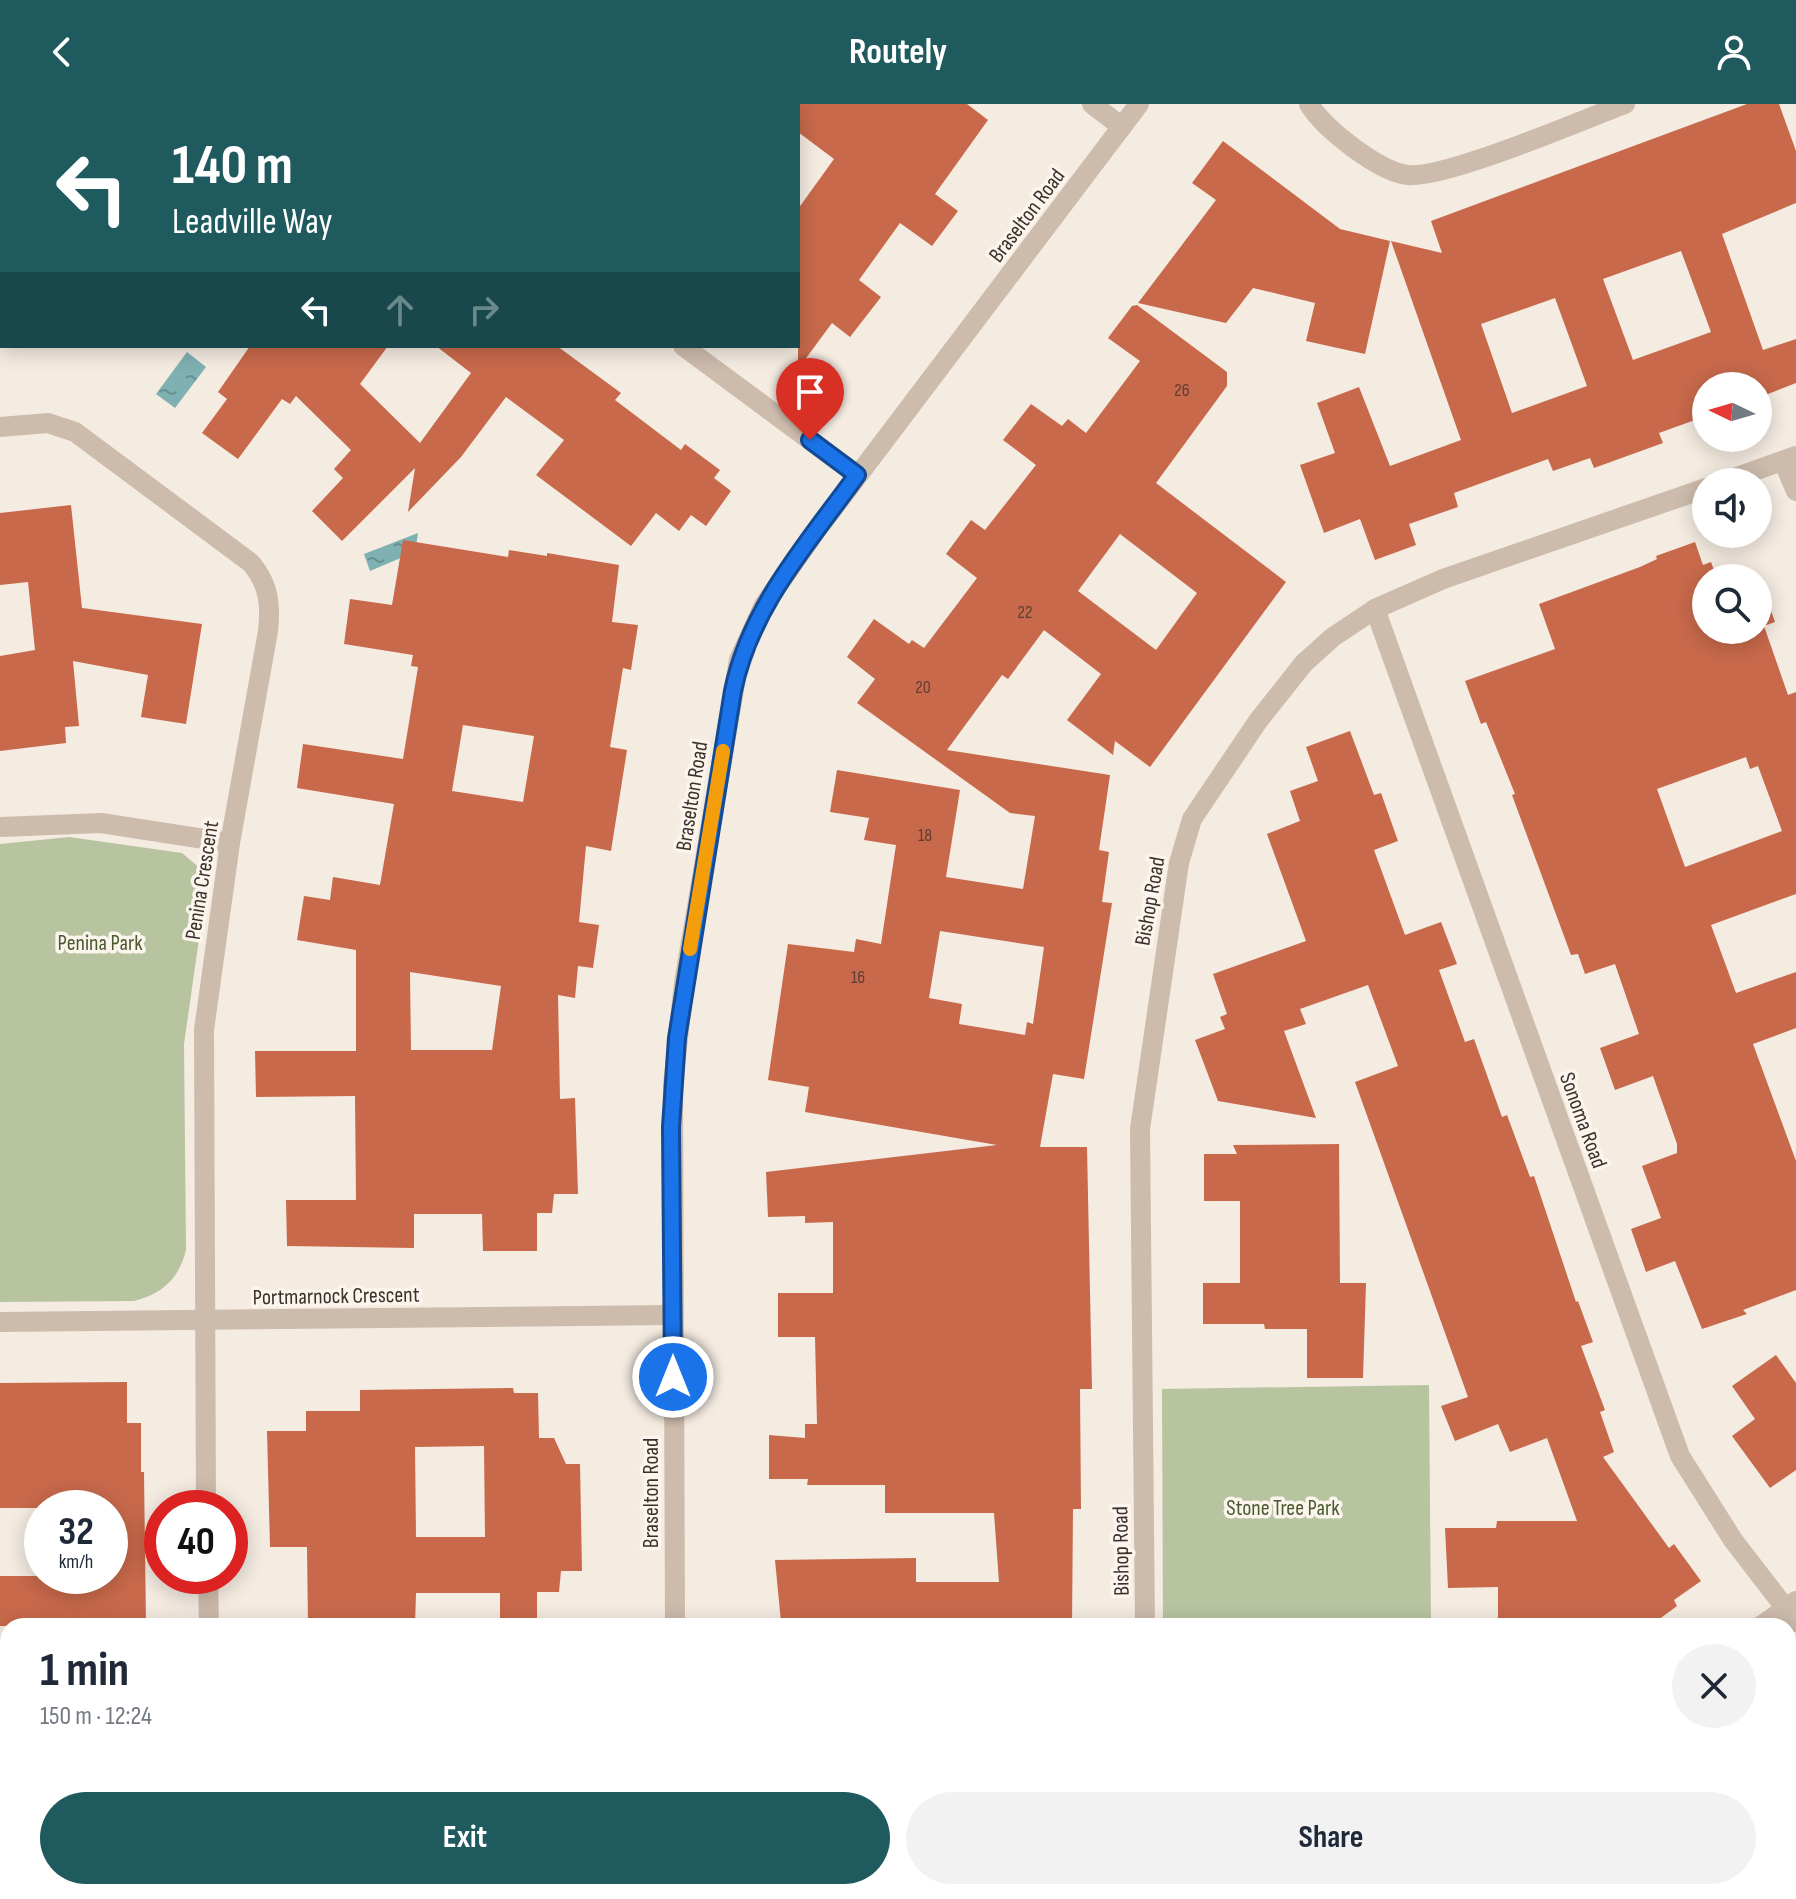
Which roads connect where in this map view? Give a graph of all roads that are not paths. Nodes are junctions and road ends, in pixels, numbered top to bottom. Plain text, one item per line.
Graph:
1 (1092, 104) edge
2 (1139, 104) edge
3 (1309, 104) edge
4 (1625, 104) edge
5 (1122, 127) junction
6 (686, 348) edge
7 (0, 427) edge
8 (1789, 459) edge
9 (1763, 468) edge
10 (857, 475) junction
11 (1796, 491) edge
12 (1692, 493) edge
13 (1375, 609) junction
14 (0, 827) edge
15 (230, 843) junction
16 (673, 1315) junction
17 (204, 1321) junction
18 (0, 1322) edge
19 (206, 1490) edge
20 (208, 1594) edge
21 (1793, 1610) edge
22 (209, 1618) edge
23 (675, 1618) edge
24 (1145, 1618) edge

1 - 5 street
2 - 5 street, Braselton Road
3 - 4 street
5 - 10 street, Braselton Road
6 - 10 street
7 - 15 street, Penina Crescent
8 - 9 street
8 - 11 street
10 - 16 street, Braselton Road
12 - 13 street, Bishop Road
13 - 21 street, Sonoma Road
13 - 24 street, Bishop Road
14 - 15 street
15 - 17 street, Penina Crescent
16 - 17 street, Portmarnock Crescent
16 - 23 street, Braselton Road
17 - 18 street, Portmarnock Crescent
17 - 19 street, Penina Crescent
20 - 22 street

